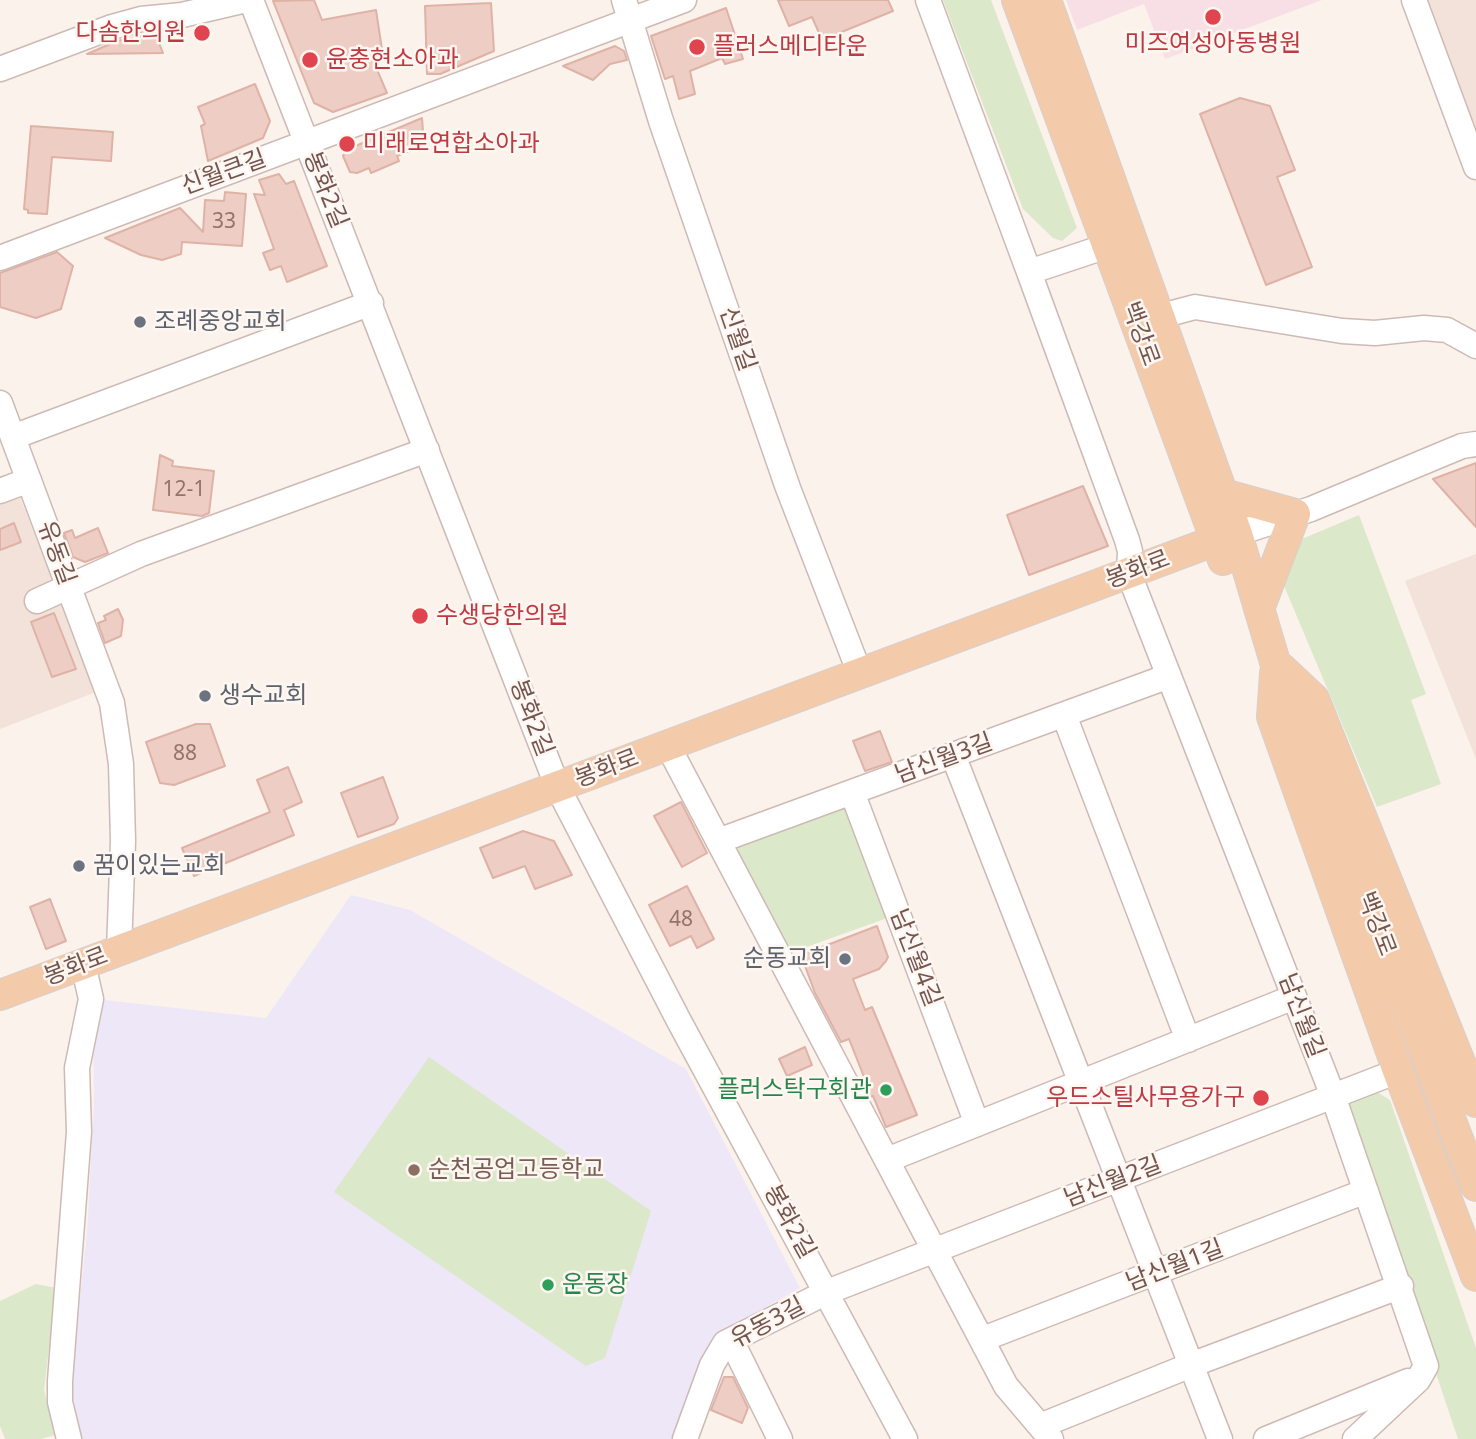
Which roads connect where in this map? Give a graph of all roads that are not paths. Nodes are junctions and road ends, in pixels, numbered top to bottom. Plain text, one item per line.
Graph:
1 (248, 0) edge
2 (684, 0) edge
3 (928, 0) edge
4 (1017, 0) edge
5 (1046, 0) edge
6 (1414, 0) edge
7 (627, 10) edge
8 (0, 68) edge
9 (306, 145) junction
10 (1476, 167) edge
11 (1107, 246) junction
12 (0, 258) edge
13 (1029, 272) junction
14 (371, 303) junction
15 (1161, 316) junction
16 (1476, 346) edge
17 (0, 403) edge
18 (13, 438) junction
19 (1471, 440) edge
20 (427, 450) junction
21 (29, 480) junction
22 (0, 491) edge
23 (1223, 494) junction
24 (1296, 514) junction
25 (1225, 538) junction
26 (1129, 574) junction
27 (68, 584) junction
28 (37, 601) dead end
29 (1259, 609) junction
30 (1275, 662) junction
31 (860, 674) junction
32 (1169, 676) junction
33 (1064, 715) junction
34 (668, 747) junction
35 (953, 755) junction
36 (558, 788) junction
37 (852, 792) junction
38 (718, 841) junction
39 (119, 950) junction
40 (83, 964) junction
41 (0, 995) edge
42 (1294, 997) junction
43 (1188, 1040) junction
44 (1398, 1071) junction
45 (1080, 1083) junction
46 (1333, 1096) junction
47 (1476, 1101) edge
48 (977, 1124) junction
49 (887, 1160) junction
50 (1120, 1180) junction
51 (1476, 1186) edge
52 (1366, 1191) junction
53 (935, 1251) junction
54 (1156, 1273) junction
55 (1476, 1276) edge
56 (1401, 1286) junction
57 (827, 1292) junction
58 (983, 1339) junction
59 (731, 1340) junction
60 (1191, 1364) junction
61 (1426, 1366) junction
62 (1045, 1432) edge
63 (69, 1439) edge
64 (685, 1439) edge
65 (780, 1439) edge
66 (905, 1439) edge
67 (1220, 1439) edge
68 (1266, 1439) edge
69 (1355, 1439) edge

1 - 8 street
1 - 9 street, 봉화2길
2 - 7 street, 신월큰길
3 - 13 street, 남신월길
4 - 11 main road, 백강로
5 - 15 main road, 백강로
6 - 10 street
7 - 9 street, 신월큰길
7 - 31 street, 신월길
9 - 12 street, 신월큰길
9 - 14 street, 봉화2길
11 - 13 street
11 - 25 main road, 백강로
13 - 26 street, 남신월길
14 - 18 street
14 - 20 street, 봉화2길
15 - 16 street
15 - 23 main road, 백강로
17 - 18 street, 유동길
18 - 21 street, 유동길
19 - 24 street
20 - 27 street
20 - 36 street, 봉화2길
21 - 22 street
21 - 27 street, 유동길
23 - 24 main road
23 - 25 main road, 백강로
24 - 25 street
24 - 29 main road
25 - 26 main road, 봉화로
25 - 29 main road, 백강로
25 - 30 main road, 백강로
26 - 31 main road, 봉화로
26 - 32 street, 남신월길
27 - 28 street
27 - 39 street, 유동길
29 - 30 main road, 백강로
30 - 44 main road
30 - 47 main road
30 - 51 main road, 백강로
31 - 34 main road, 봉화로
32 - 33 street, 남신월3길
32 - 42 street, 남신월길
33 - 35 street, 남신월3길
33 - 43 street
34 - 36 main road, 봉화로
34 - 38 street
35 - 37 street, 남신월3길
35 - 45 street
36 - 39 main road, 봉화로
36 - 57 street, 봉화2길
37 - 38 street, 남신월3길
37 - 48 street, 남신월4길
38 - 49 street
39 - 40 main road, 봉화로
40 - 41 main road, 봉화로
40 - 63 street
42 - 43 street
42 - 46 street, 남신월길
43 - 45 street
44 - 46 street, 남신월2길
44 - 55 main road
45 - 48 street
45 - 50 street
46 - 50 street, 남신월2길
46 - 52 street, 남신월길
48 - 49 street
49 - 53 street
50 - 53 street, 남신월2길
50 - 54 street
52 - 54 street, 남신월1길
52 - 56 street, 남신월길
53 - 57 street, 남신월2길
53 - 58 street
54 - 58 street, 남신월1길
54 - 60 street
56 - 60 street
56 - 61 street, 남신월길
57 - 59 street, 유동3길
57 - 66 street, 봉화2길
58 - 62 street
59 - 64 street, 유동3길
59 - 65 street
60 - 62 street
60 - 67 street
61 - 68 street
61 - 69 street

